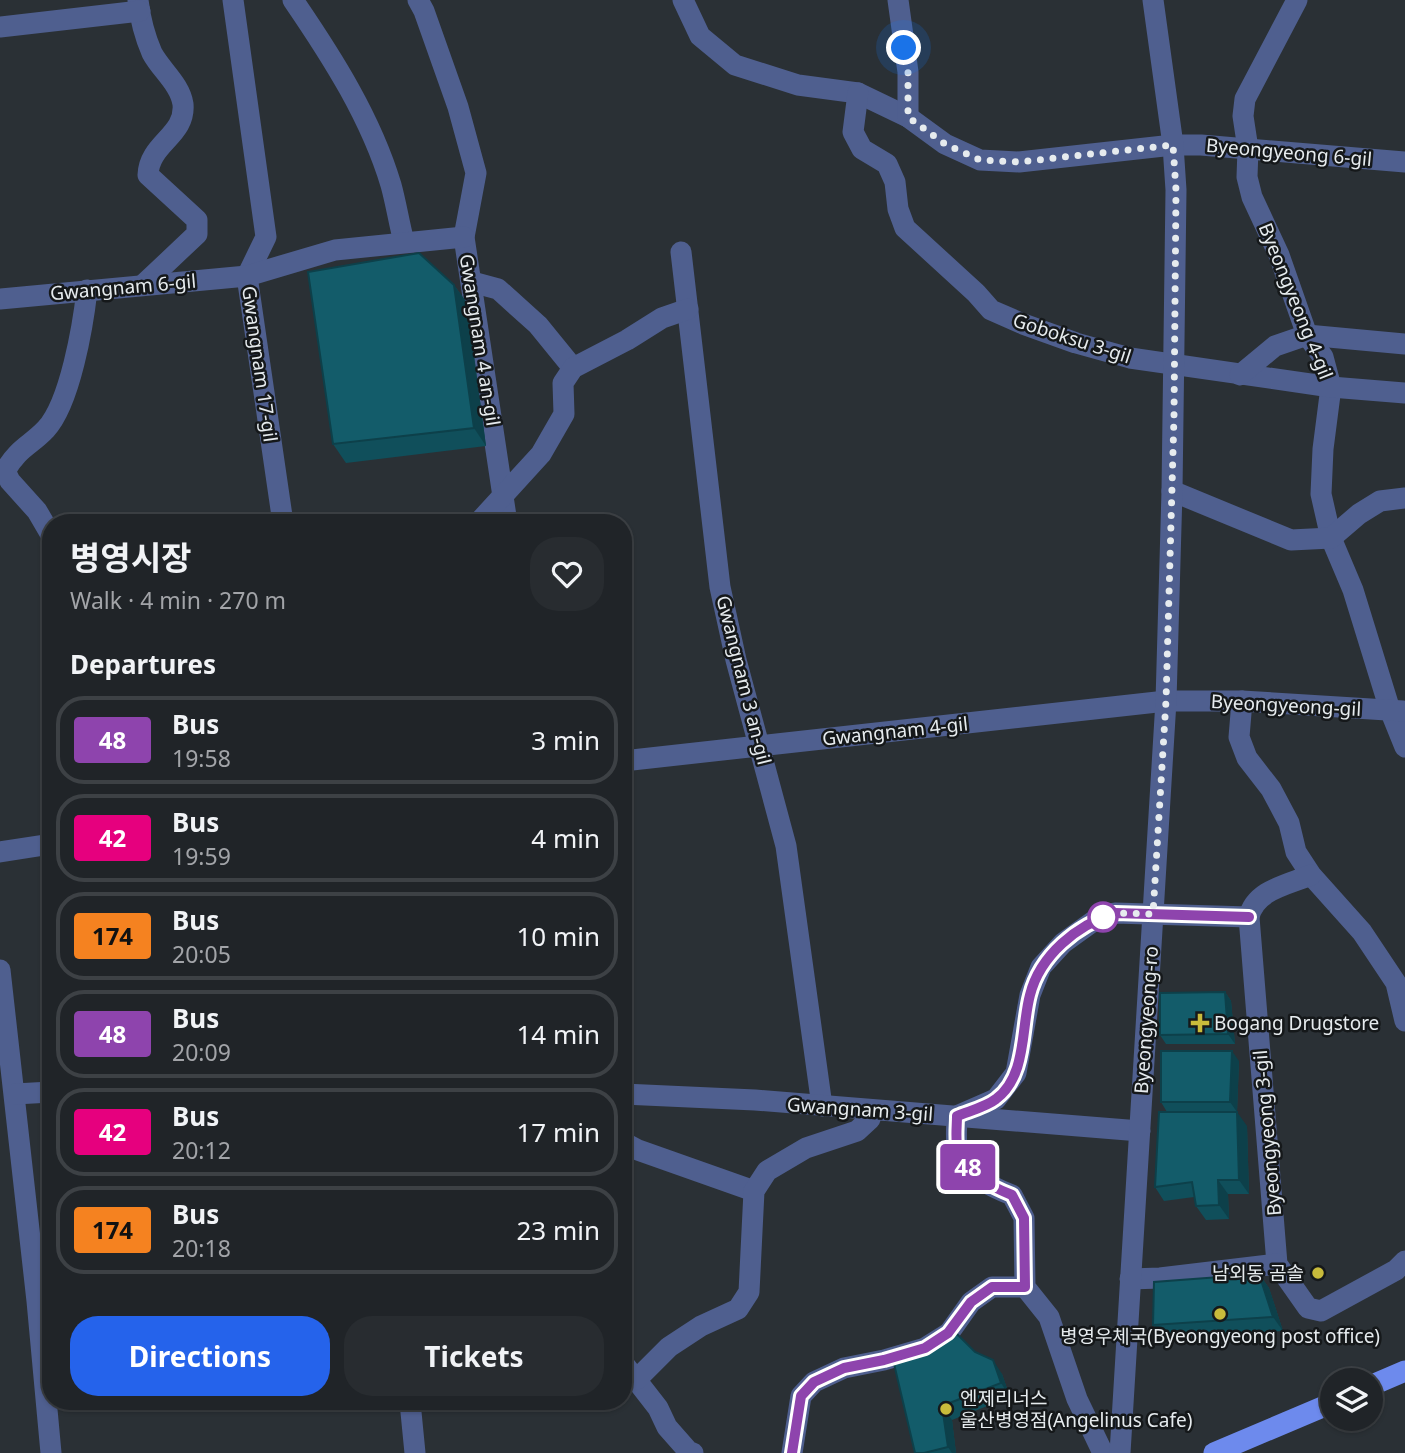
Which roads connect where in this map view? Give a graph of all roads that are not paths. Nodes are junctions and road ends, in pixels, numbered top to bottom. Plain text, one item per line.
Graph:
1 (233, 0) edge
2 (293, 0) edge
3 (418, 0) edge
4 (683, 0) edge
5 (898, 0) edge
6 (1153, 0) edge
7 (1297, 0) edge
8 (139, 6) edge
9 (0, 27) edge
10 (858, 93) junction
11 (908, 117) junction
12 (1173, 145) junction
13 (1248, 149) junction
14 (1405, 162) edge
15 (464, 237) junction
16 (404, 242) junction
17 (681, 252) dead end
18 (247, 275) junction
19 (471, 282) junction
20 (143, 285) junction
21 (87, 290) junction
22 (0, 299) edge
23 (688, 309) junction
24 (1307, 335) junction
25 (1405, 344) edge
26 (1175, 366) junction
27 (573, 368) junction
28 (1240, 375) junction
29 (1331, 387) junction
30 (1405, 393) edge
31 (1172, 491) junction
32 (504, 494) junction
33 (1405, 498) edge
34 (282, 514) edge
35 (486, 514) edge
36 (506, 514) edge
37 (42, 519) edge
38 (1331, 538) junction
39 (1166, 701) junction
40 (1242, 701) junction
41 (1398, 710) edge
42 (761, 746) junction
43 (1405, 747) edge
44 (632, 760) edge
45 (42, 845) edge
46 (0, 852) edge
47 (1311, 875) junction
48 (1153, 914) junction
49 (1249, 917) junction
50 (0, 970) edge
51 (1405, 1021) edge
52 (42, 1092) edge
53 (15, 1094) junction
54 (632, 1095) edge
55 (822, 1106) junction
56 (873, 1110) junction
57 (957, 1116) junction
58 (1140, 1131) junction
59 (632, 1147) edge
60 (754, 1191) junction
61 (1405, 1261) edge
62 (1277, 1264) junction
63 (1130, 1279) junction
64 (1025, 1287) junction
65 (42, 1295) edge
66 (632, 1370) edge
67 (1405, 1371) edge
68 (632, 1374) edge
69 (1383, 1380) edge
70 (1320, 1408) edge
71 (49, 1410) edge
72 (411, 1410) edge
73 (51, 1453) edge
74 (415, 1453) edge
75 (693, 1453) edge
76 (792, 1453) edge
77 (1103, 1453) edge
78 (1120, 1453) edge
79 (1214, 1453) edge

1 - 18 street, Gwangnam 17-gil
2 - 16 street
3 - 15 street, Gwangnam 4 an-gil
4 - 10 street, Byeongyeong 6-gil
5 - 11 street
6 - 12 street, Byeongyeong-ro
7 - 13 street, Byeongyeong 4-gil
8 - 9 street
8 - 20 street
10 - 11 street, Byeongyeong 6-gil
10 - 26 street, Goboksu 3-gil
11 - 12 street, Byeongyeong 6-gil
12 - 13 street, Byeongyeong 6-gil
12 - 26 street, Byeongyeong-ro
13 - 14 street, Byeongyeong 6-gil
13 - 24 street, Byeongyeong 4-gil
15 - 16 street, Gwangnam 6-gil
15 - 19 street, Gwangnam 4 an-gil
16 - 18 street, Gwangnam 6-gil
17 - 23 street, Gwangnam 3 an-gil
18 - 20 street, Gwangnam 6-gil
18 - 34 street, Gwangnam 17-gil
19 - 27 street
19 - 32 street, Gwangnam 4 an-gil
20 - 21 street, Gwangnam 6-gil
21 - 22 street, Gwangnam 6-gil
21 - 37 street
23 - 27 street
23 - 42 street, Gwangnam 3 an-gil
24 - 25 street
24 - 28 street
24 - 29 street, Byeongyeong 4-gil
26 - 28 street, Goboksu 3-gil
26 - 31 street, Byeongyeong-ro
27 - 32 street
28 - 29 street, Goboksu 3-gil
29 - 30 street, Goboksu 3-gil
29 - 38 street, Byeongyeong 4-gil
31 - 38 street
31 - 39 street, Byeongyeong-ro
32 - 35 street
32 - 36 street, Gwangnam 4 an-gil
33 - 38 street
38 - 41 street, Byeongyeong 4-gil
39 - 40 street, Byeongyeong-gil
39 - 42 street, Gwangnam 4-gil
39 - 48 street, Byeongyeong-ro
40 - 41 street, Byeongyeong-gil
40 - 47 street
41 - 43 street, Byeongyeong 4-gil
42 - 44 street, Gwangnam 4-gil
42 - 55 street, Gwangnam 3 an-gil
45 - 46 street
47 - 49 street
47 - 51 street
48 - 49 street
48 - 57 street
48 - 58 street, Byeongyeong-ro
49 - 62 street, Byeongyeong 3-gil
50 - 53 street
52 - 53 street
53 - 65 street
54 - 55 street, Gwangnam 3-gil
55 - 56 street, Gwangnam 3-gil
56 - 57 street, Gwangnam 3-gil
56 - 60 street
57 - 58 street, Gwangnam 3-gil
57 - 64 street
58 - 63 street, Byeongyeong-ro
59 - 60 street
60 - 66 street
61 - 62 street
62 - 63 street
63 - 78 street, Byeongyeong-ro
64 - 76 street
64 - 77 street
67 - 69 main road
68 - 75 street
70 - 79 main road
71 - 73 street
72 - 74 street

